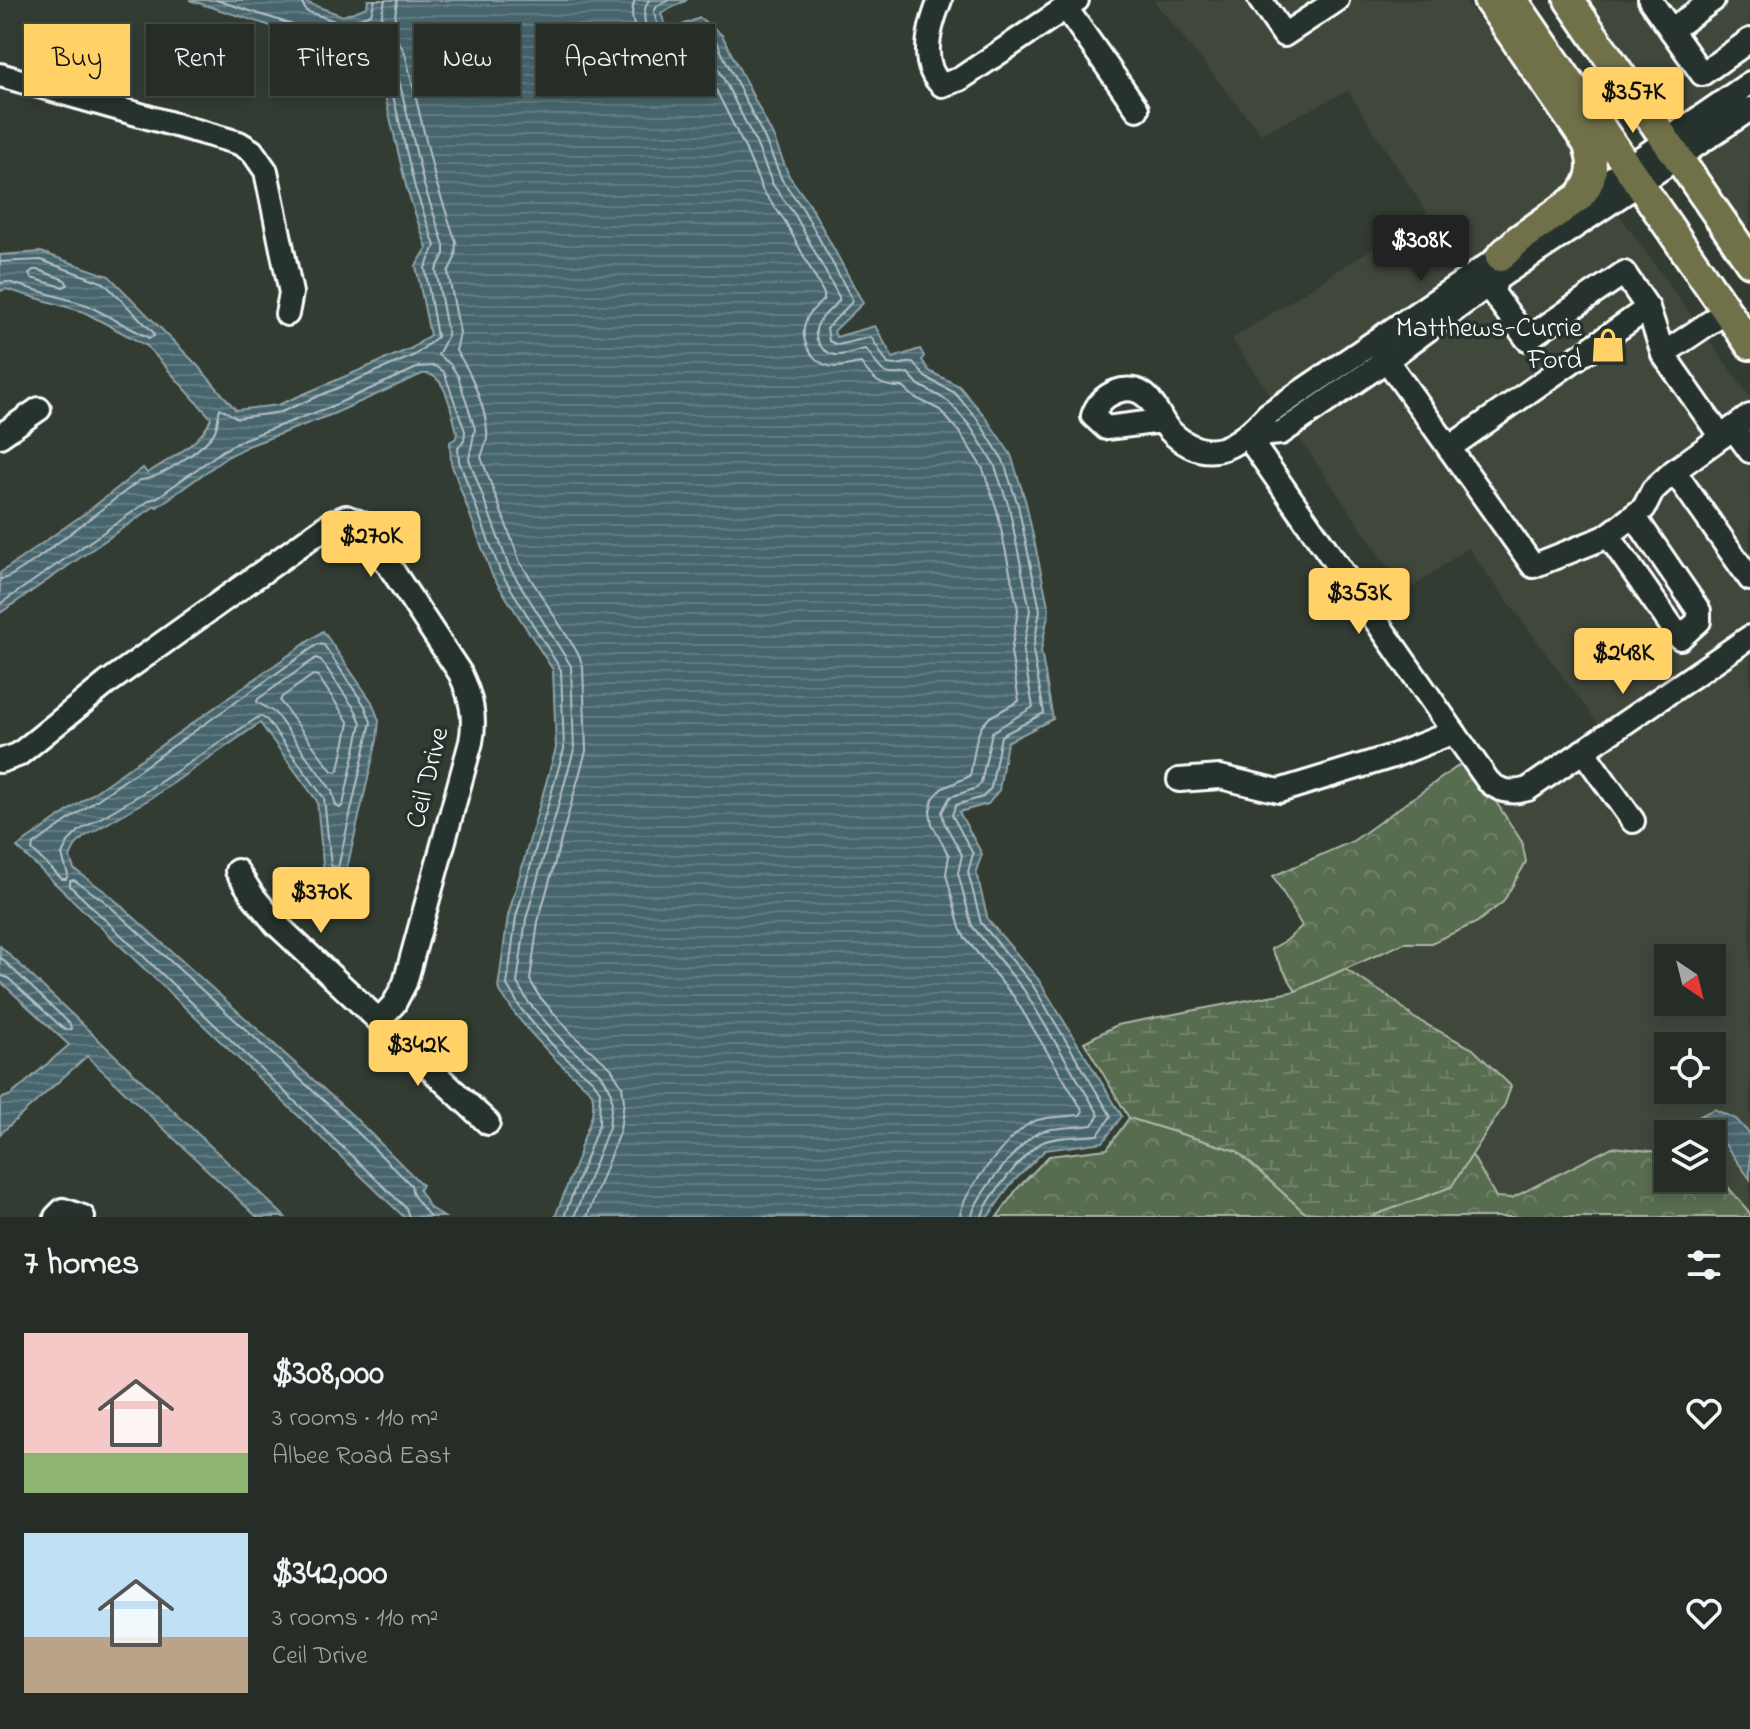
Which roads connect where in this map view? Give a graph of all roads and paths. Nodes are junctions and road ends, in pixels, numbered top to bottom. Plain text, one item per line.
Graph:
1 (940, 0) edge
2 (1260, 0) edge
3 (1337, 0) edge
4 (1488, 0) edge
5 (1513, 0) edge
6 (1569, 0) edge
7 (1650, 0) edge
8 (1713, 0) edge
9 (1072, 4) edge
10 (1671, 30) junction
11 (1750, 40) edge
12 (0, 75) edge
13 (1750, 83) edge
14 (1137, 109) dead end
15 (1750, 109) edge
16 (1672, 149) junction
17 (1633, 175) junction
18 (1750, 262) edge
19 (1498, 269) junction
20 (1648, 308) junction
21 (1727, 311) junction
22 (287, 314) dead end
23 (1750, 345) edge
24 (1380, 352) junction
25 (1663, 354) junction
26 (39, 409) dead end
27 (1162, 421) dead end
28 (1735, 427) edge
29 (0, 436) edge
30 (1247, 436) junction
31 (1449, 448) junction
32 (1750, 451) edge
33 (1674, 471) junction
34 (1634, 516) junction
35 (1608, 535) junction
36 (1750, 579) edge
37 (1750, 637) edge
38 (1454, 732) junction
39 (1583, 751) junction
40 (0, 761) edge
41 (1179, 780) dead end
42 (1633, 821) dead end
43 (237, 871) dead end
44 (379, 1020) junction
45 (488, 1123) dead end

1 - 9 street
2 - 3 street
4 - 19 main road
5 - 17 main road
6 - 16 main road
7 - 10 street
8 - 10 street
9 - 14 street
10 - 11 street
12 - 22 street
13 - 16 street
15 - 16 street
16 - 17 street
16 - 18 main road
17 - 19 street
17 - 21 main road
19 - 20 street
19 - 24 street
20 - 25 street
20 - 31 street
21 - 23 main road
21 - 25 street
24 - 30 street
24 - 31 street
25 - 28 street
26 - 29 street
27 - 30 street
28 - 32 street
28 - 33 street
30 - 38 street
31 - 35 street
33 - 34 street
33 - 36 street
34 - 35 street
34 - 35 street
37 - 39 street
38 - 39 street
38 - 41 street
39 - 42 street
40 - 44 street, Ceil Drive
43 - 44 street
44 - 45 street

